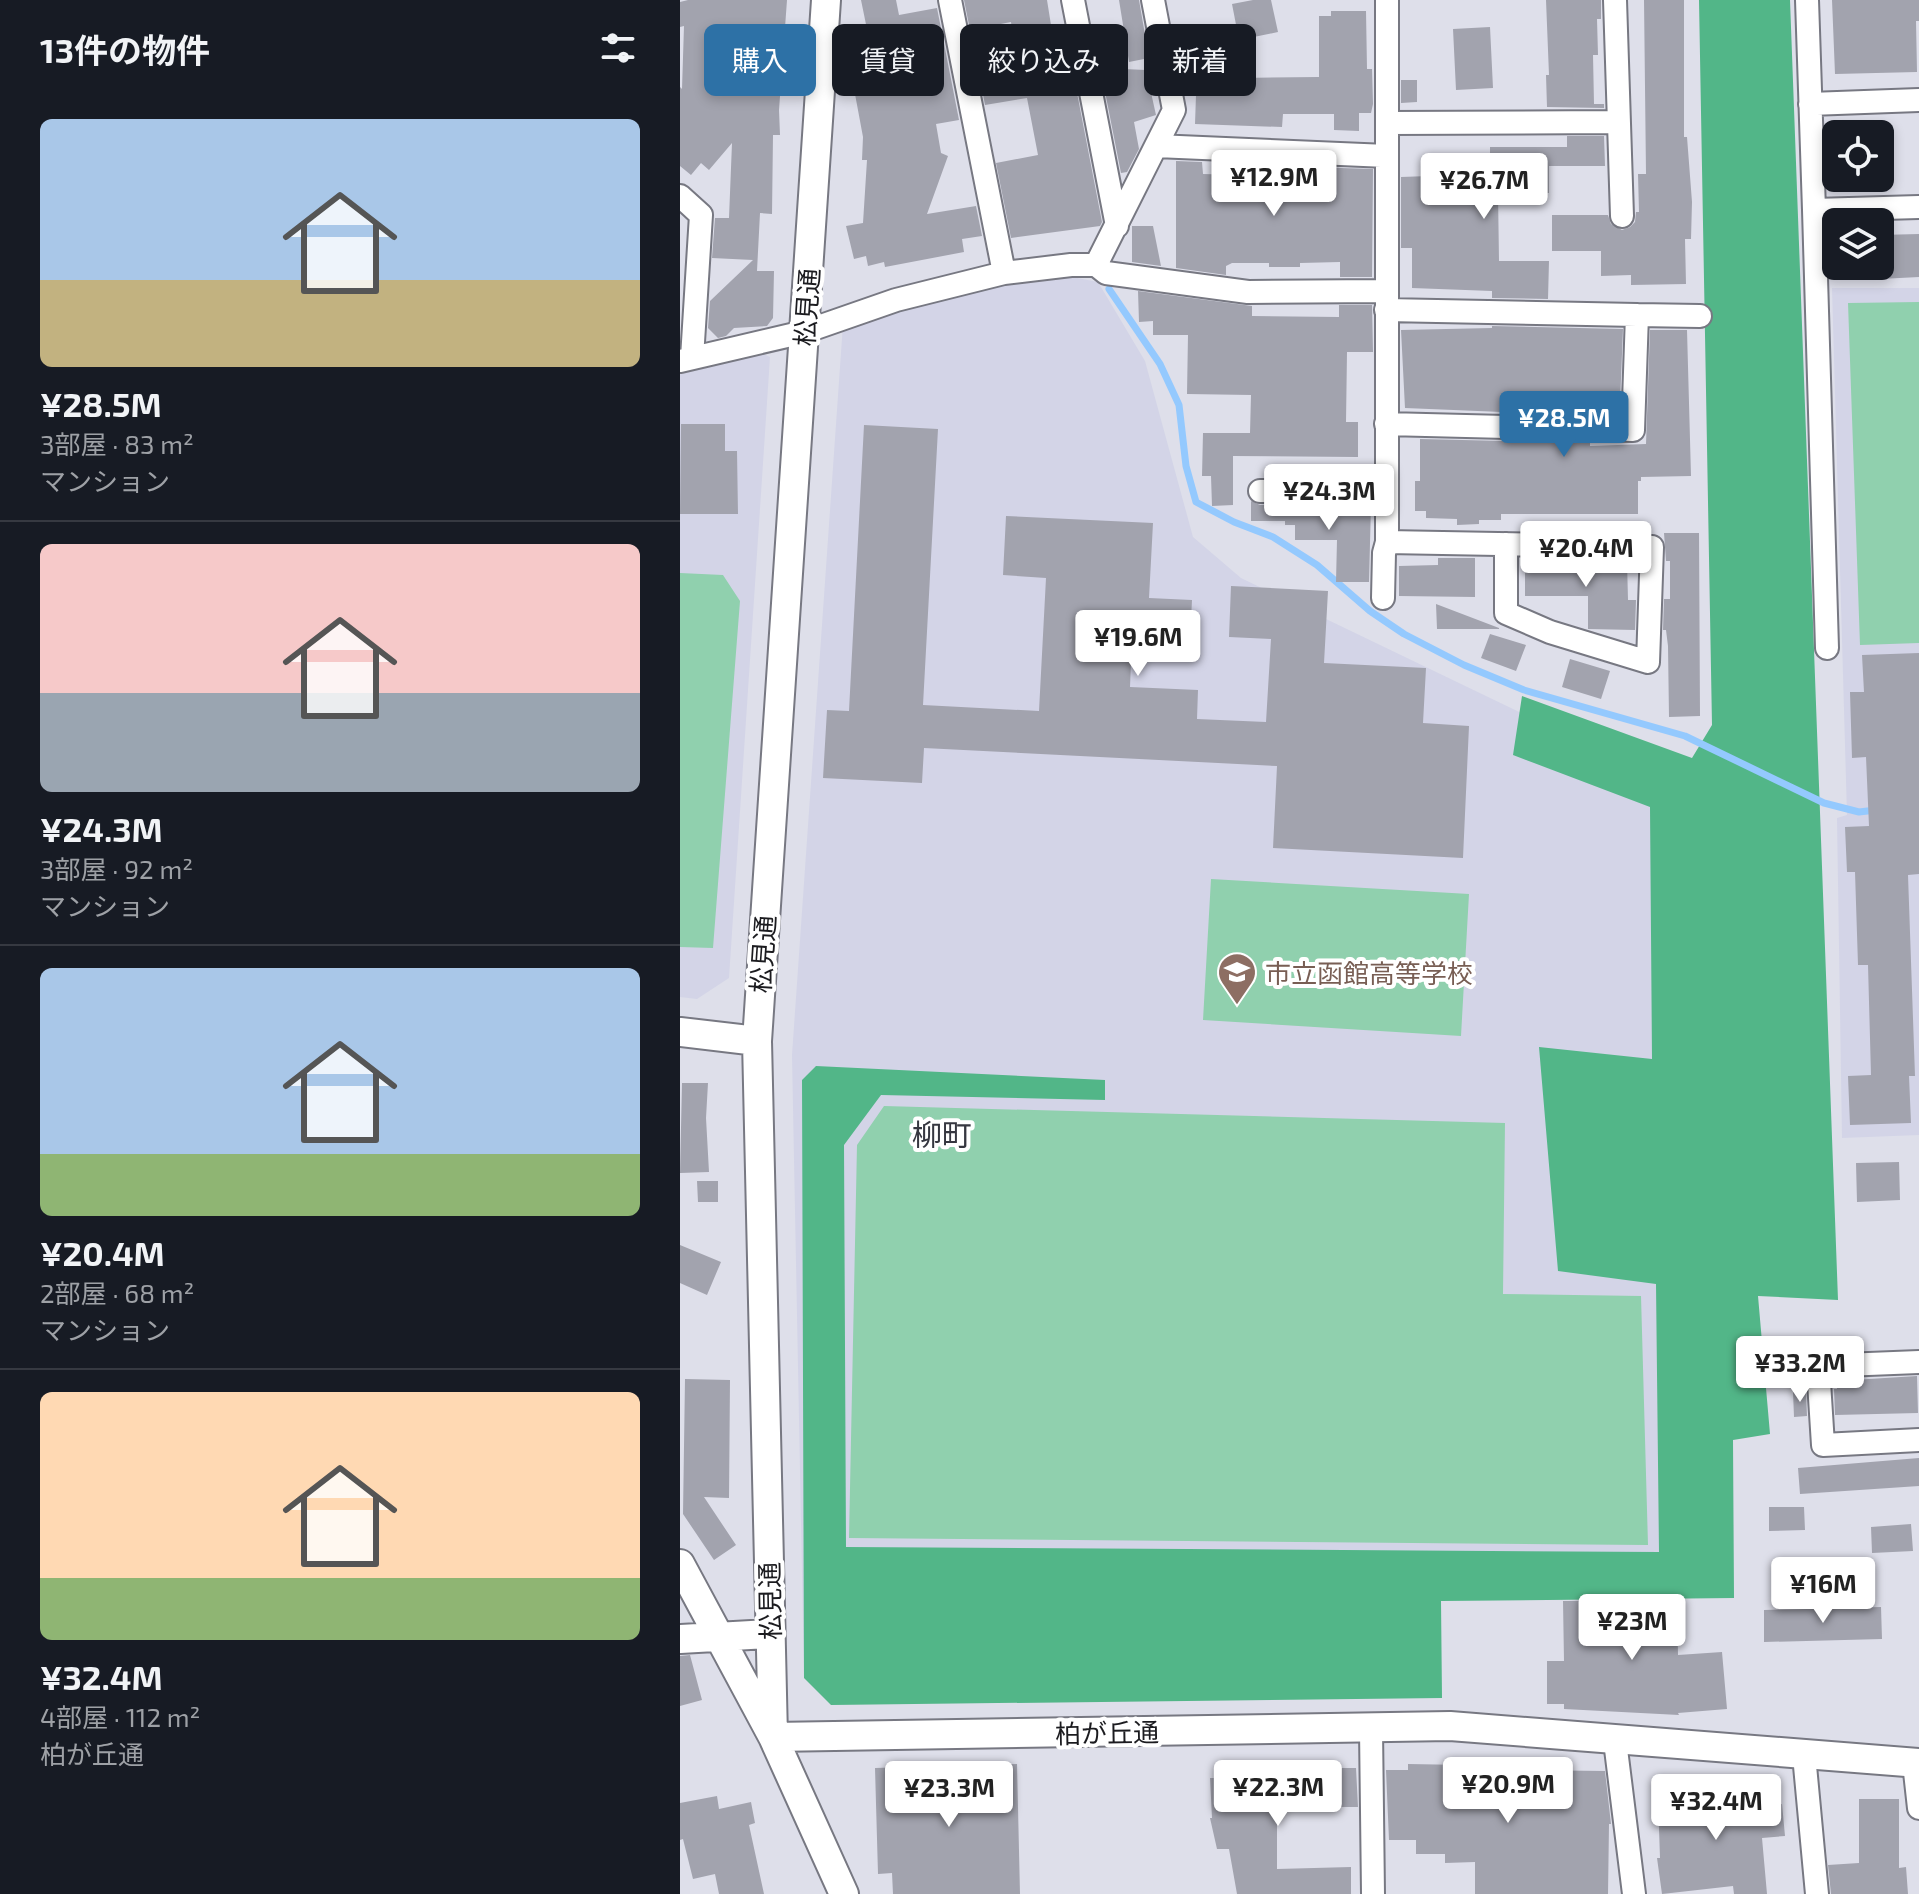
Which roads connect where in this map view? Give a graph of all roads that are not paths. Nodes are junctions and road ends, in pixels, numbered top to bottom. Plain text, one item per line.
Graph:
1 (826, 0) edge
2 (950, 0) edge
3 (1073, 0) edge
4 (1153, 0) edge
5 (1387, 0) edge
6 (1615, 0) edge
7 (1807, 0) edge
8 (1919, 100) edge
9 (1810, 104) junction
10 (1618, 122) junction
11 (1387, 123) junction
12 (1156, 146) junction
13 (1387, 156) junction
14 (680, 196) edge
15 (1919, 207) edge
16 (1814, 210) junction
17 (1622, 216) dead end
18 (1117, 226) junction
19 (1096, 265) junction
20 (1004, 273) junction
21 (1386, 300) junction
22 (1637, 315) junction
23 (1700, 316) dead end
24 (804, 332) junction
25 (686, 359) edge
26 (1386, 424) junction
27 (1260, 491) dead end
28 (1387, 491) junction
29 (1387, 542) junction
30 (1506, 544) junction
31 (1383, 598) dead end
32 (1827, 648) dead end
33 (680, 1032) edge
34 (757, 1041) junction
35 (1919, 1362) edge
36 (1919, 1440) edge
37 (680, 1564) edge
38 (769, 1634) junction
39 (720, 1637) junction
40 (680, 1639) edge
41 (1371, 1729) junction
42 (773, 1737) junction
43 (1615, 1741) junction
44 (1804, 1755) junction
45 (1917, 1763) edge
46 (1919, 1808) edge
47 (844, 1894) edge
48 (1373, 1894) edge
49 (1634, 1894) edge
50 (1817, 1894) edge

1 - 24 street, 松見通
2 - 20 street
3 - 18 street
4 - 12 street
5 - 11 street
6 - 10 street
7 - 9 street
8 - 9 street
9 - 16 street
10 - 11 street
10 - 17 street
11 - 13 street
12 - 13 street
12 - 18 street
13 - 21 street
14 - 25 street
15 - 16 street
16 - 32 street
18 - 19 street
19 - 20 street
19 - 21 street
20 - 24 street
21 - 22 street
21 - 26 street
22 - 23 street
22 - 26 street
24 - 25 street
24 - 34 street, 松見通
26 - 28 street
27 - 28 street
28 - 29 street
29 - 30 street
29 - 31 street
30 - 30 street
33 - 34 street
34 - 38 street, 松見通
35 - 36 street
37 - 39 street
38 - 39 street
38 - 42 street, 松見通
39 - 40 street
39 - 42 street
41 - 42 street, 柏が丘通
41 - 43 street, 柏が丘通
41 - 48 street
42 - 47 street, 松見通
43 - 44 street, 柏が丘通
43 - 49 street
44 - 45 street, 柏が丘通
44 - 50 street
45 - 46 street

